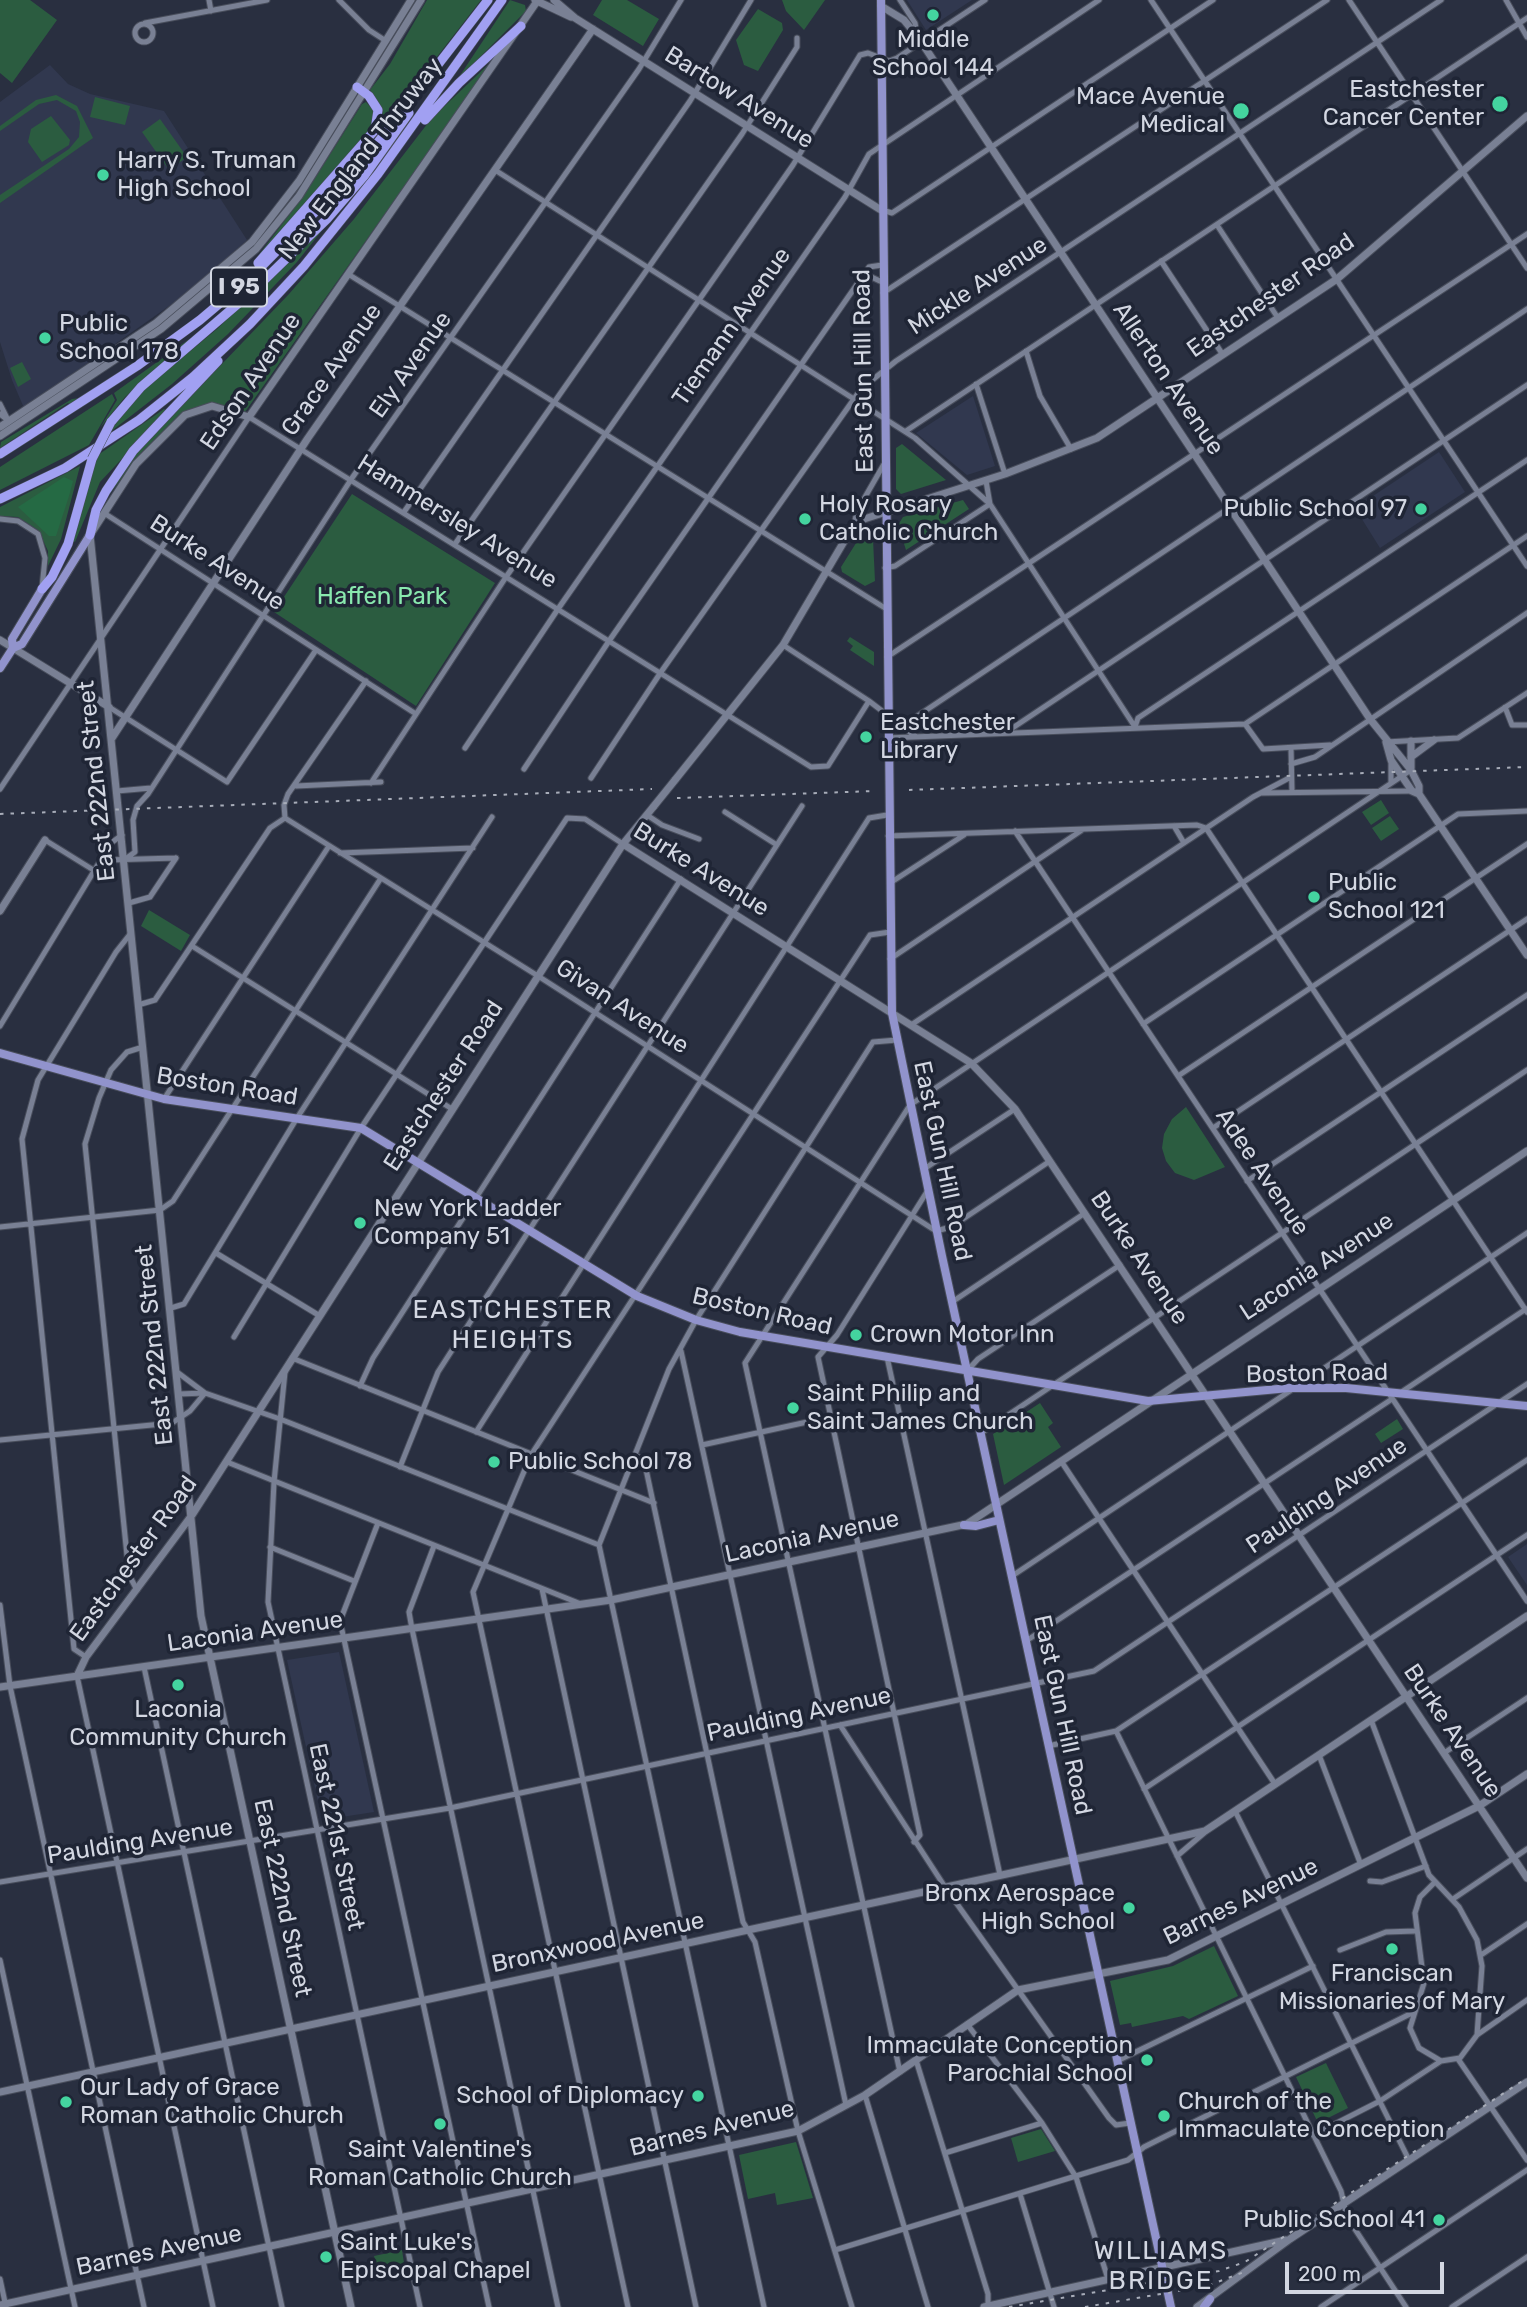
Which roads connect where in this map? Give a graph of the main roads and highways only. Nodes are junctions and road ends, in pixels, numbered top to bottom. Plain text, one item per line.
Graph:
1 (488, 0) edge
2 (502, 0) edge
3 (881, 3) edge
4 (521, 26) road end
5 (436, 71) junction
6 (360, 90) road end
7 (384, 166) junction
8 (230, 295) junction
9 (257, 316) junction
10 (0, 454) edge
11 (0, 499) edge
12 (90, 535) joint
13 (42, 589) joint
14 (13, 648) junction
15 (0, 668) edge
16 (0, 1053) edge
17 (967, 1371) junction
18 (1527, 1406) edge
19 (999, 1520) junction
20 (964, 1525) road end
21 (1210, 2299) road end
22 (1171, 2307) edge
23 (1204, 2307) edge

1 - 5 highway, New England Thruway / I 95
2 - 7 highway, New England Thruway / I 95
3 - 17 main road, East Gun Hill Road
4 - 7 highway
5 - 8 highway, New England Thruway / I 95
5 - 13 highway, bridge
6 - 8 highway
7 - 9 highway, New England Thruway / I 95
8 - 10 highway, New England Thruway / I 95
9 - 11 highway, New England Thruway / I 95
9 - 12 highway
12 - 14 main road
13 - 14 main road
14 - 15 main road
16 - 17 main road, Boston Road
17 - 18 main road, Boston Road
17 - 19 main road, East Gun Hill Road
19 - 20 main road
19 - 22 main road, East Gun Hill Road
21 - 23 main road

